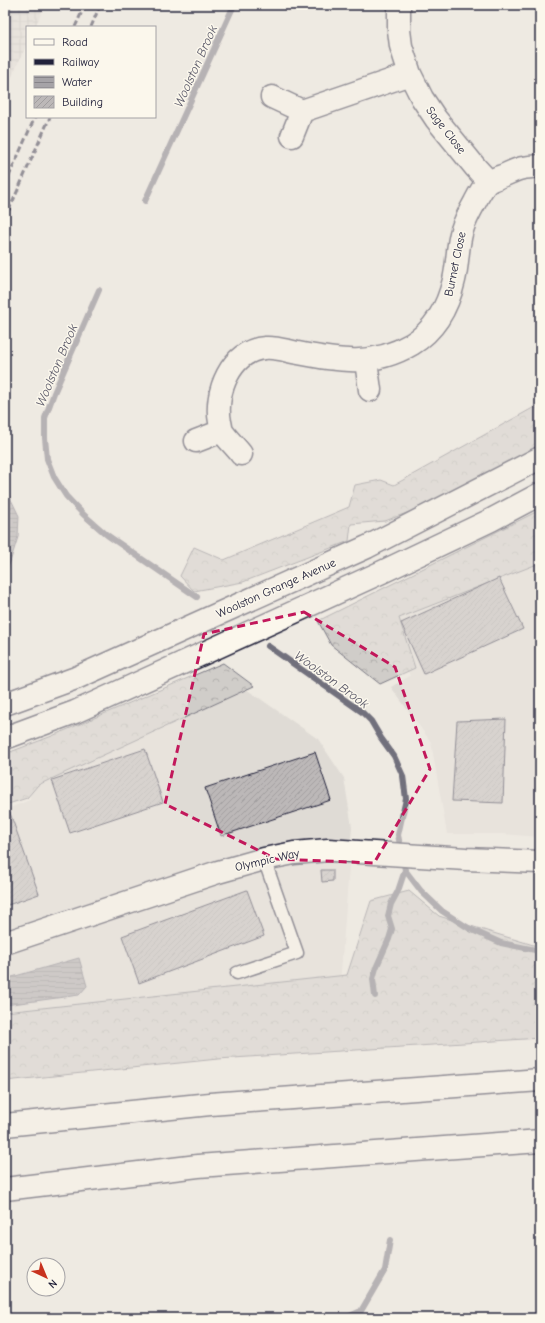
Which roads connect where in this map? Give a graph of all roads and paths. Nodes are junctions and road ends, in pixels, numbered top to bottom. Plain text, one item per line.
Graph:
1 (399, 5) edge
2 (410, 74) junction
3 (272, 98) dead end
4 (302, 111) junction
5 (292, 136) dead end
6 (540, 166) edge
7 (489, 182) junction
8 (366, 361) junction
9 (370, 390) dead end
10 (222, 431) junction
11 (196, 441) dead end
12 (242, 454) dead end
13 (540, 458) edge
14 (540, 494) edge
15 (5, 704) edge
16 (5, 738) edge
17 (264, 859) junction
18 (540, 862) edge
19 (5, 943) edge
20 (237, 973) dead end
21 (540, 1080) edge
22 (5, 1125) edge
23 (540, 1141) edge
24 (5, 1189) edge

1 - 2 main road, Sage Close
2 - 4 main road
2 - 7 main road, Sage Close
3 - 4 main road
4 - 5 main road
6 - 7 main road
7 - 8 main road, Burnet Close
8 - 9 main road
8 - 10 main road, Burnet Close
10 - 11 main road
10 - 12 main road
13 - 15 main road, Woolston Grange Avenue
14 - 16 main road
17 - 18 main road, Olympic Way
17 - 19 main road, Olympic Way
17 - 20 lane
21 - 22 main road
23 - 24 main road

